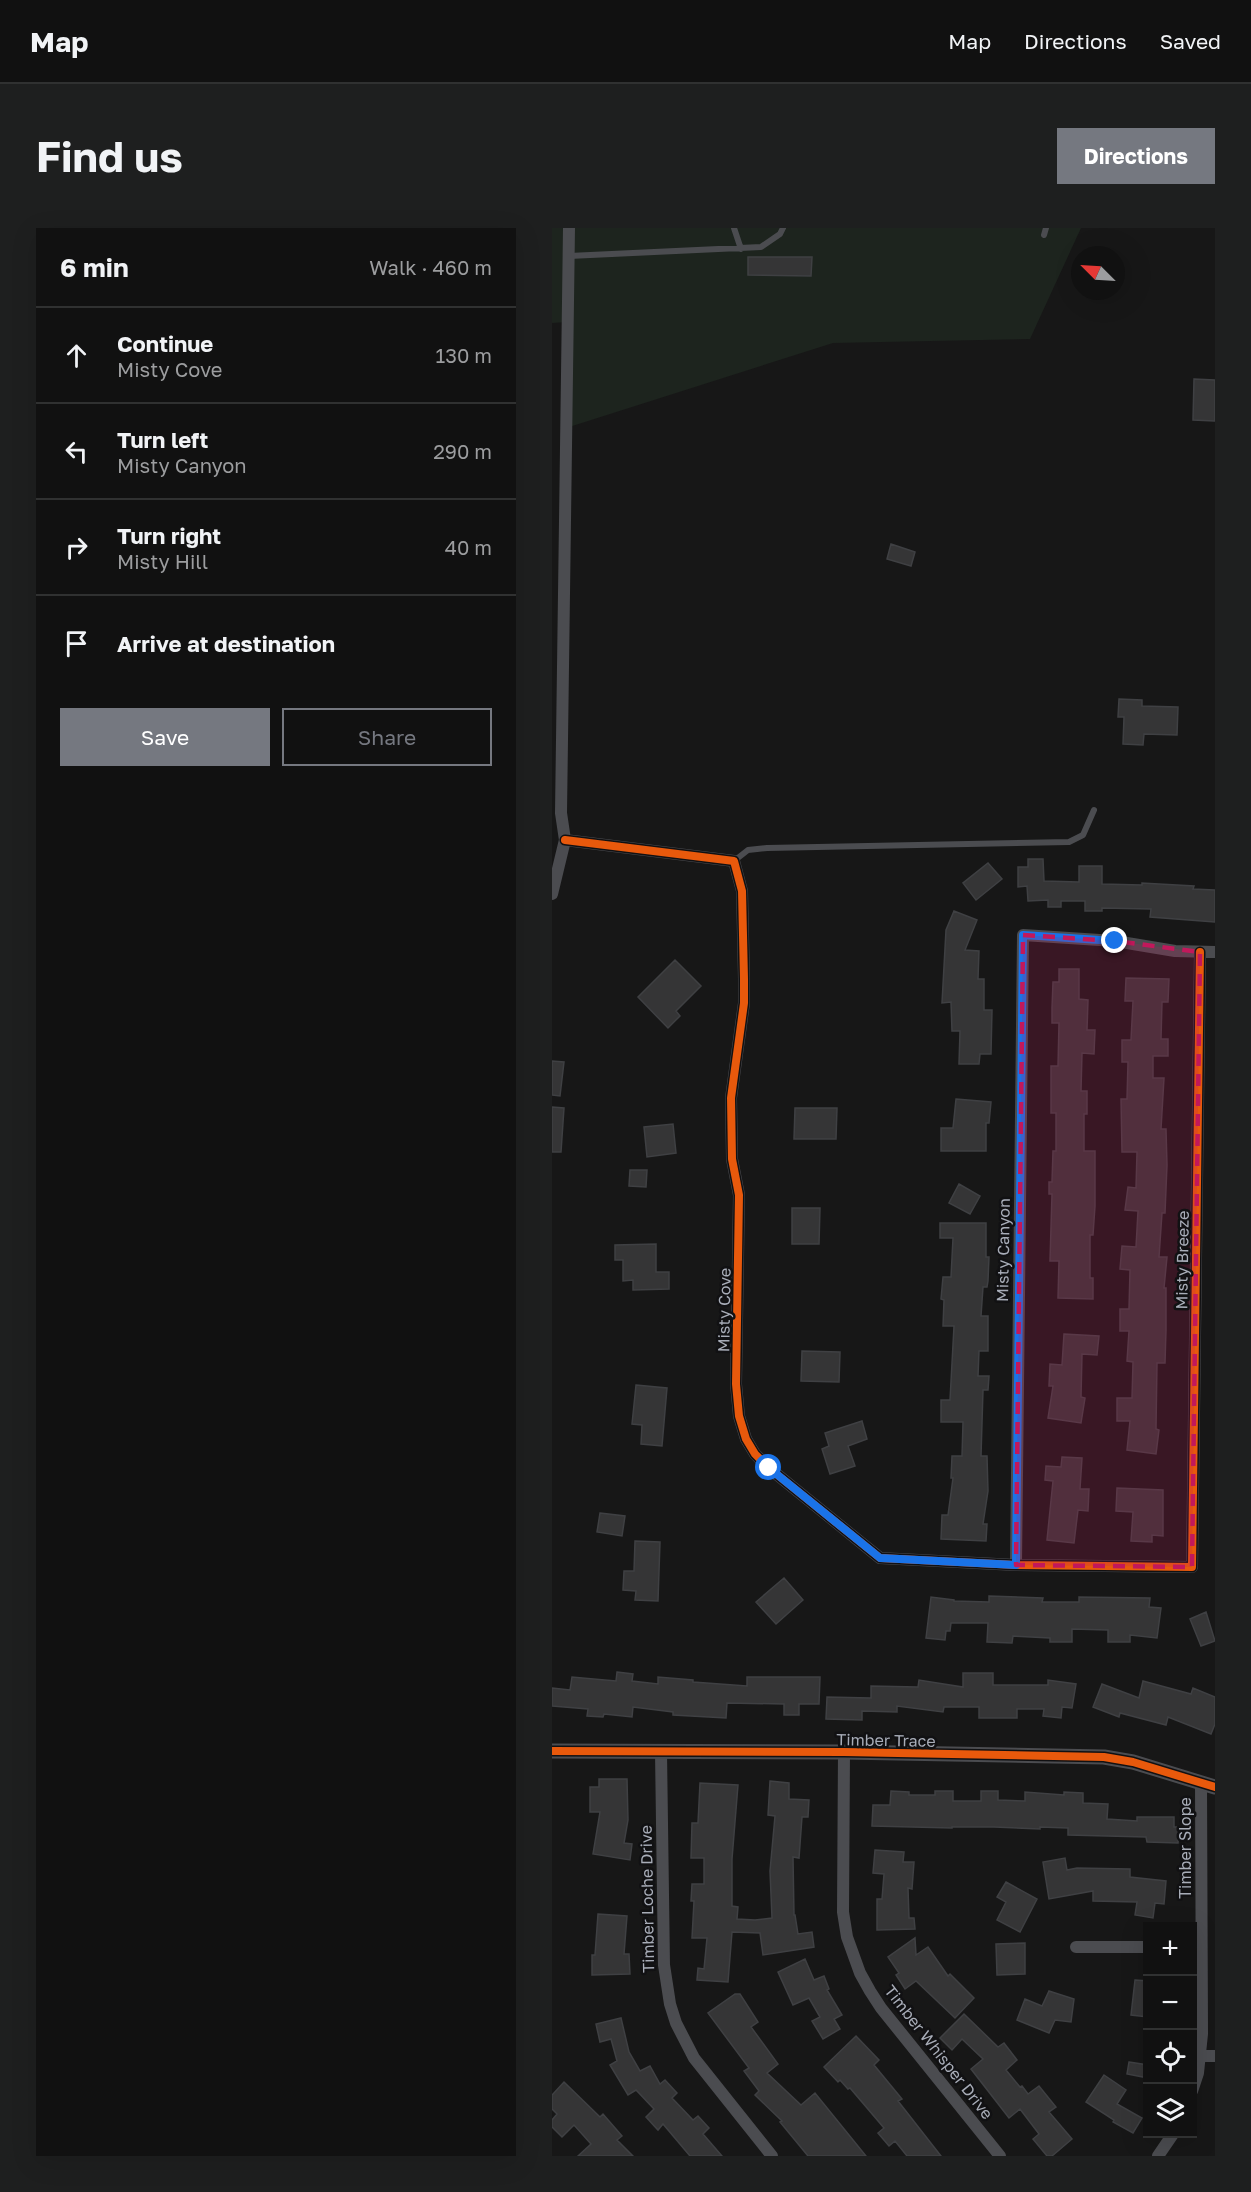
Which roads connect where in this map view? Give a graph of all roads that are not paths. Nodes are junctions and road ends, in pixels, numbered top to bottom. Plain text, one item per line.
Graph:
1 (569, 228) edge
2 (734, 228) edge
3 (783, 228) edge
4 (741, 249) junction
5 (569, 256) junction
6 (1094, 810) dead end
7 (565, 840) junction
8 (734, 861) junction
9 (552, 894) edge
10 (1200, 952) junction
11 (1215, 952) edge
12 (1016, 1565) junction
13 (1192, 1568) joint
14 (552, 1751) edge
15 (661, 1752) junction
16 (844, 1752) junction
17 (1208, 1786) edge
18 (1076, 1947) dead end
19 (1143, 1947) edge
20 (1197, 1947) edge
21 (1200, 2056) junction
22 (1215, 2056) edge
23 (1194, 2084) edge
24 (1170, 2138) edge
25 (772, 2156) edge
26 (1000, 2156) edge
27 (1158, 2156) edge

1 - 5 street
2 - 4 lane
3 - 4 lane
4 - 5 lane
5 - 7 street
6 - 8 lane
7 - 8 street
7 - 9 street
8 - 12 street, Misty Cove
10 - 11 street
10 - 12 street, Misty Canyon
10 - 13 street, Misty Breeze
12 - 13 street, Misty Cove
14 - 15 street, Timber Trace
15 - 16 street, Timber Trace
15 - 25 street, Timber Loche Drive
16 - 17 street, Timber Trace
16 - 26 street, Timber Whisper Drive
17 - 20 street, Timber Slope
18 - 19 street
20 - 21 street, Timber Slope
21 - 22 street
21 - 23 street, Timber Slope
24 - 27 street

